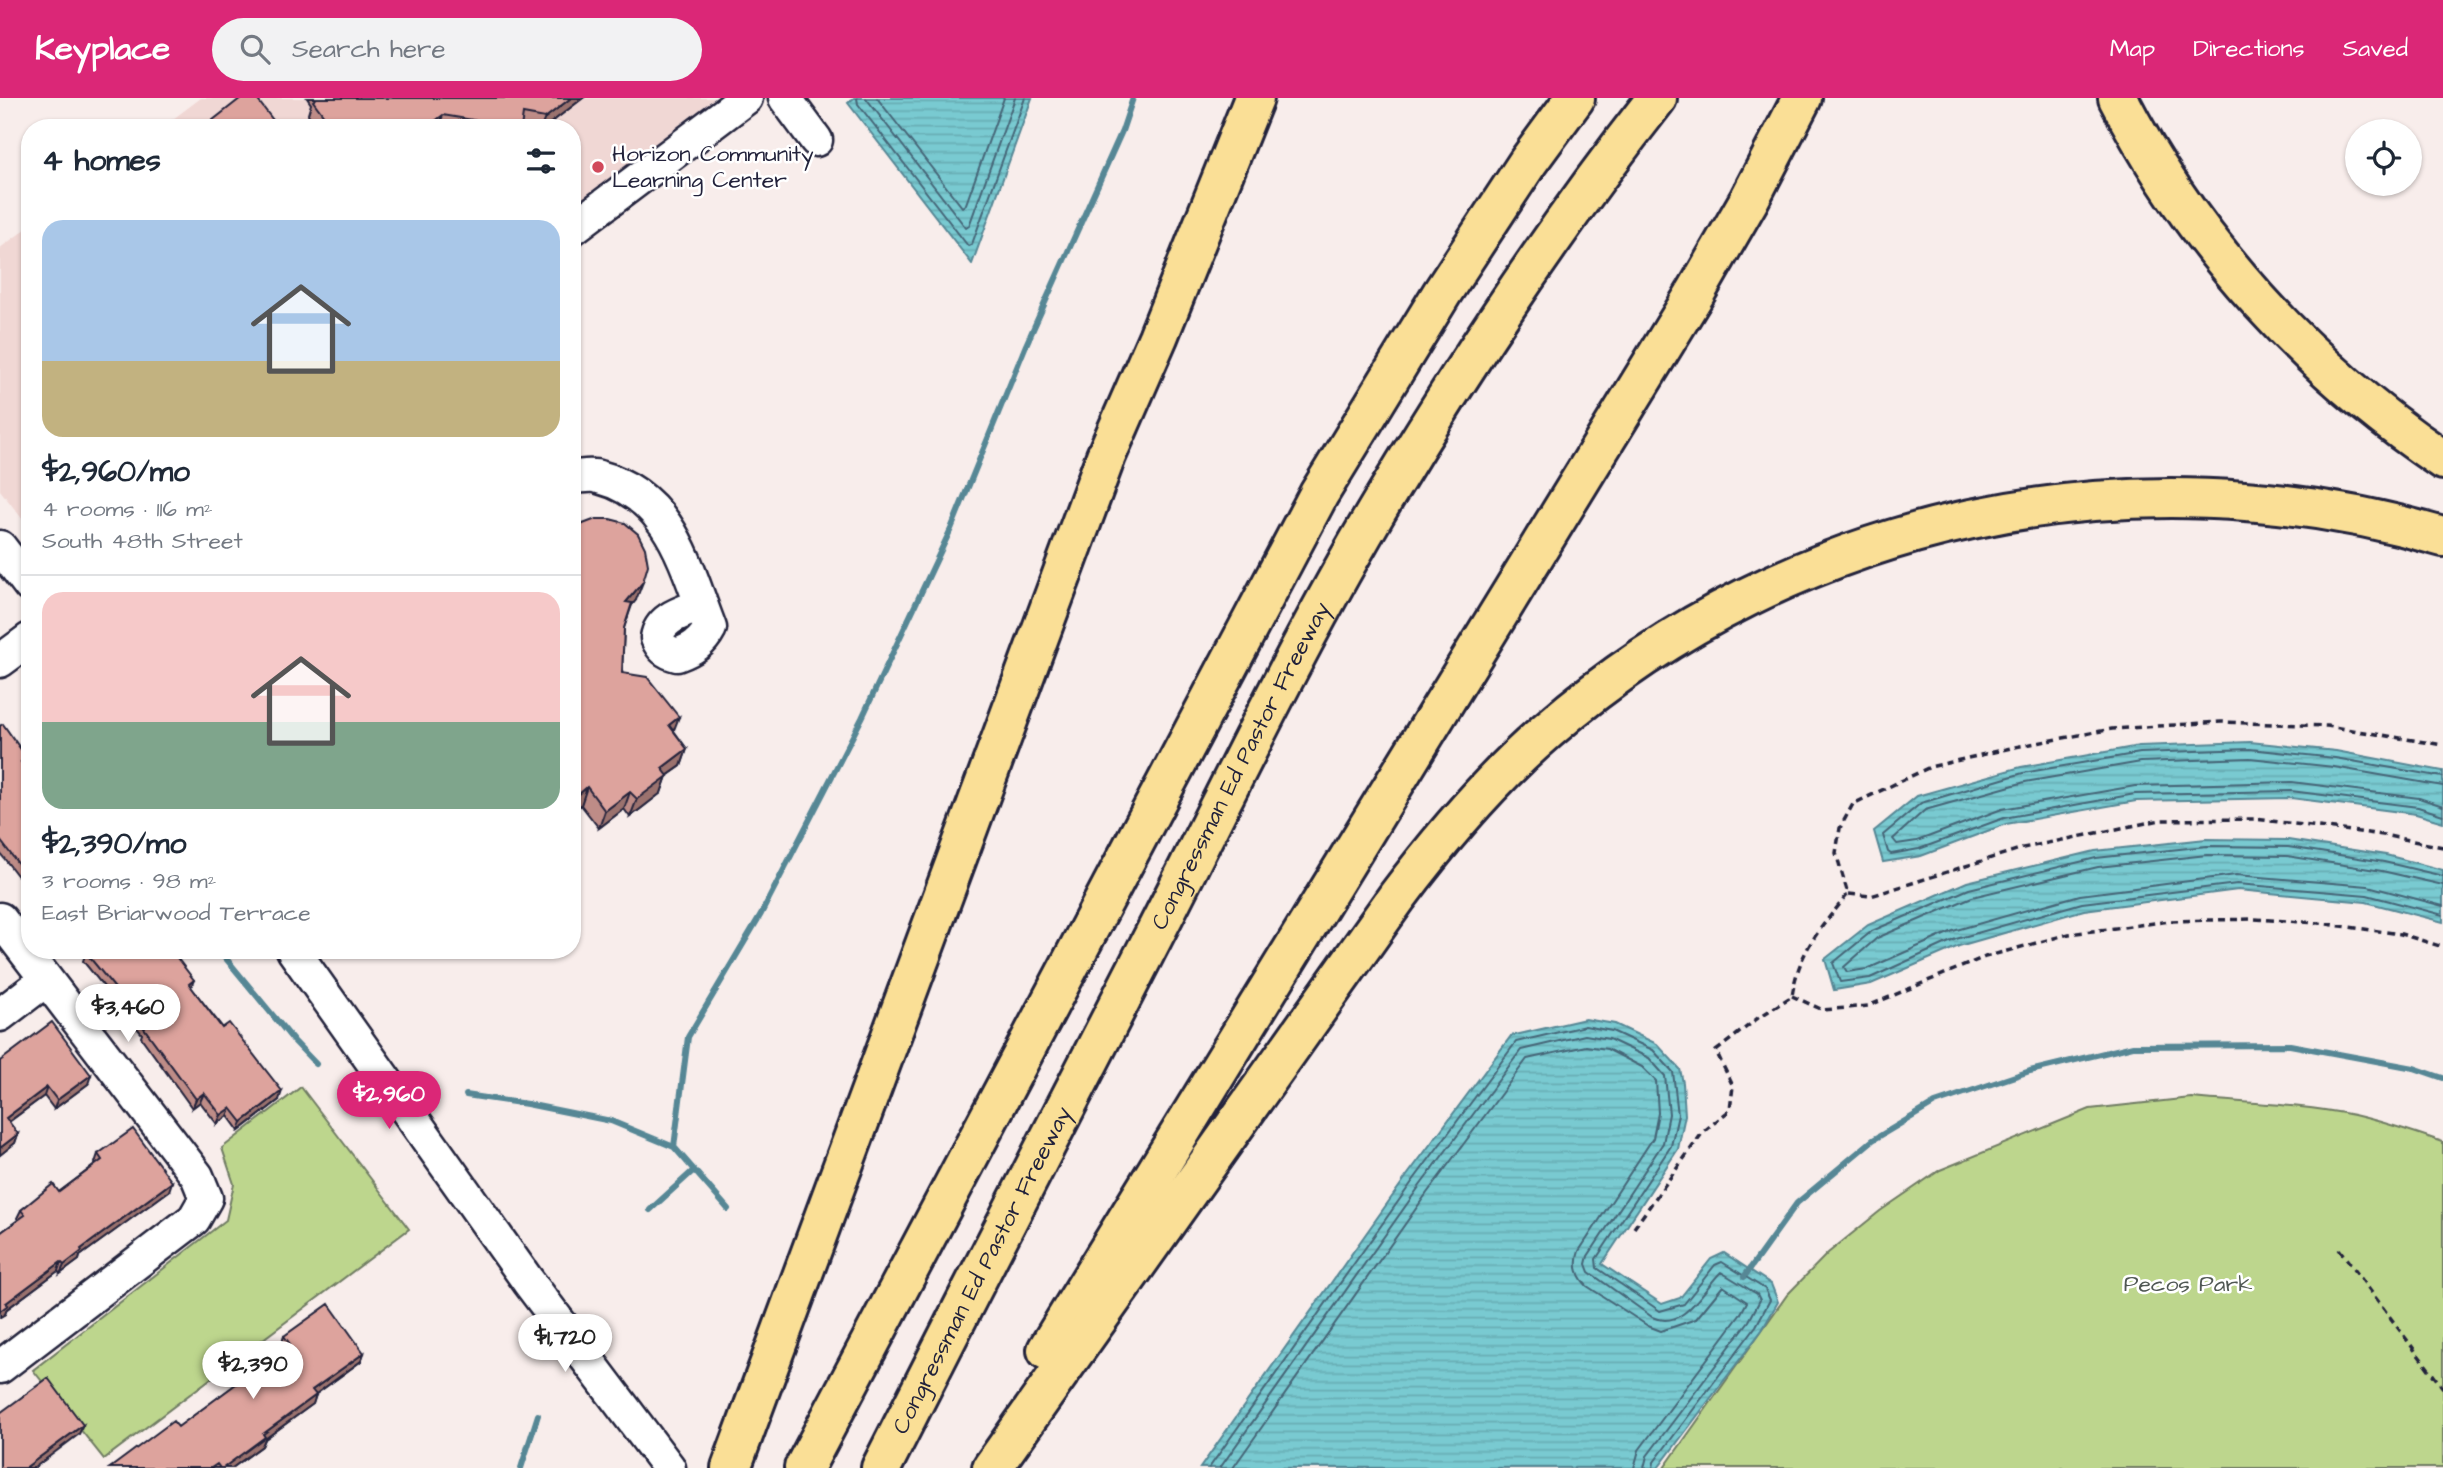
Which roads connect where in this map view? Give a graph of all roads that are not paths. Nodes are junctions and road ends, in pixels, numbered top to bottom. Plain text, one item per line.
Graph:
1 (746, 98) edge
2 (785, 98) edge
3 (1226, 98) edge
4 (1254, 98) edge
5 (1575, 98) edge
6 (1657, 98) edge
7 (1802, 98) edge
8 (2118, 98) edge
9 (816, 140) dead end
10 (581, 222) edge
11 (1106, 456) junction
12 (2443, 460) edge
13 (581, 477) edge
14 (2443, 537) edge
15 (0, 547) edge
16 (21, 574) edge
17 (701, 605) dead end
18 (21, 646) edge
19 (0, 661) edge
20 (0, 919) edge
21 (21, 947) edge
22 (30, 959) edge
23 (299, 959) edge
24 (46, 980) junction
25 (0, 1015) edge
26 (0, 1367) edge
27 (669, 1468) edge
28 (731, 1468) edge
29 (804, 1468) edge
30 (881, 1468) edge
31 (975, 1468) edge
32 (992, 1468) edge

1 - 10 street
2 - 9 street
3 - 11 highway
4 - 11 highway
5 - 29 highway
6 - 30 highway, Congressman Ed Pastor Freeway
7 - 31 highway
8 - 12 highway
11 - 28 highway
13 - 17 street
14 - 32 highway
15 - 16 street
18 - 19 street
20 - 21 street
22 - 24 street
23 - 27 street
24 - 25 street
24 - 26 street

